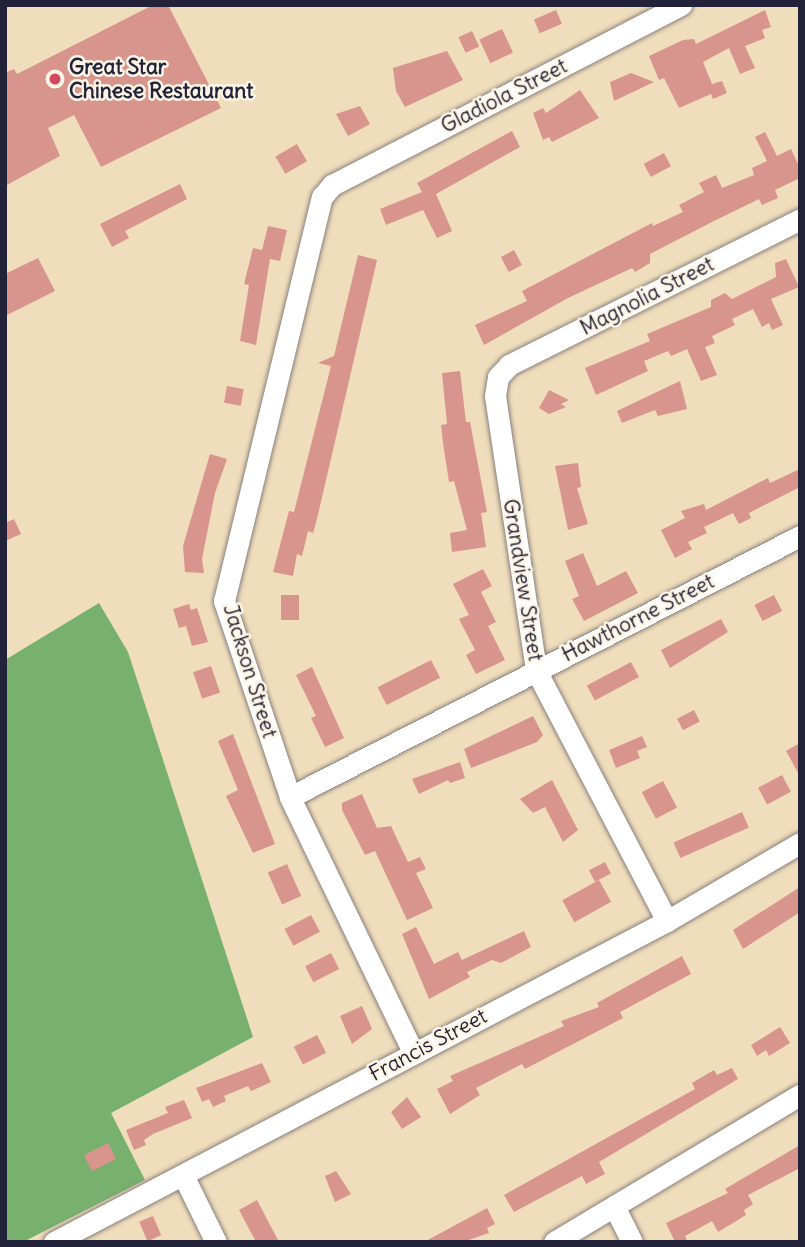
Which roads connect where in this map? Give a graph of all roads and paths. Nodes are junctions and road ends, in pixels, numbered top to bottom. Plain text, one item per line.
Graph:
1 (681, 5) edge
2 (328, 189) joint
3 (800, 219) edge
4 (498, 376) joint
5 (800, 536) edge
6 (536, 670) junction
7 (290, 797) junction
8 (800, 843) edge
9 (667, 921) junction
10 (413, 1052) junction
11 (800, 1095) edge
12 (184, 1177) junction
13 (614, 1206) junction
14 (54, 1242) edge
15 (216, 1242) edge
16 (554, 1242) edge
17 (632, 1242) edge

1 - 2 street, Gladiola Street
2 - 7 street, Jackson Street
3 - 4 street, Magnolia Street
4 - 6 street, Grandview Street
5 - 6 street, Hawthorne Street
6 - 7 street, Hawthorne Street
6 - 9 street, Grandview Street
7 - 10 street, Jackson Street
8 - 9 street, Francis Street
9 - 10 street, Francis Street
10 - 12 street, Francis Street
11 - 13 street
12 - 14 street, Francis Street
12 - 15 street
13 - 16 street
13 - 17 street

